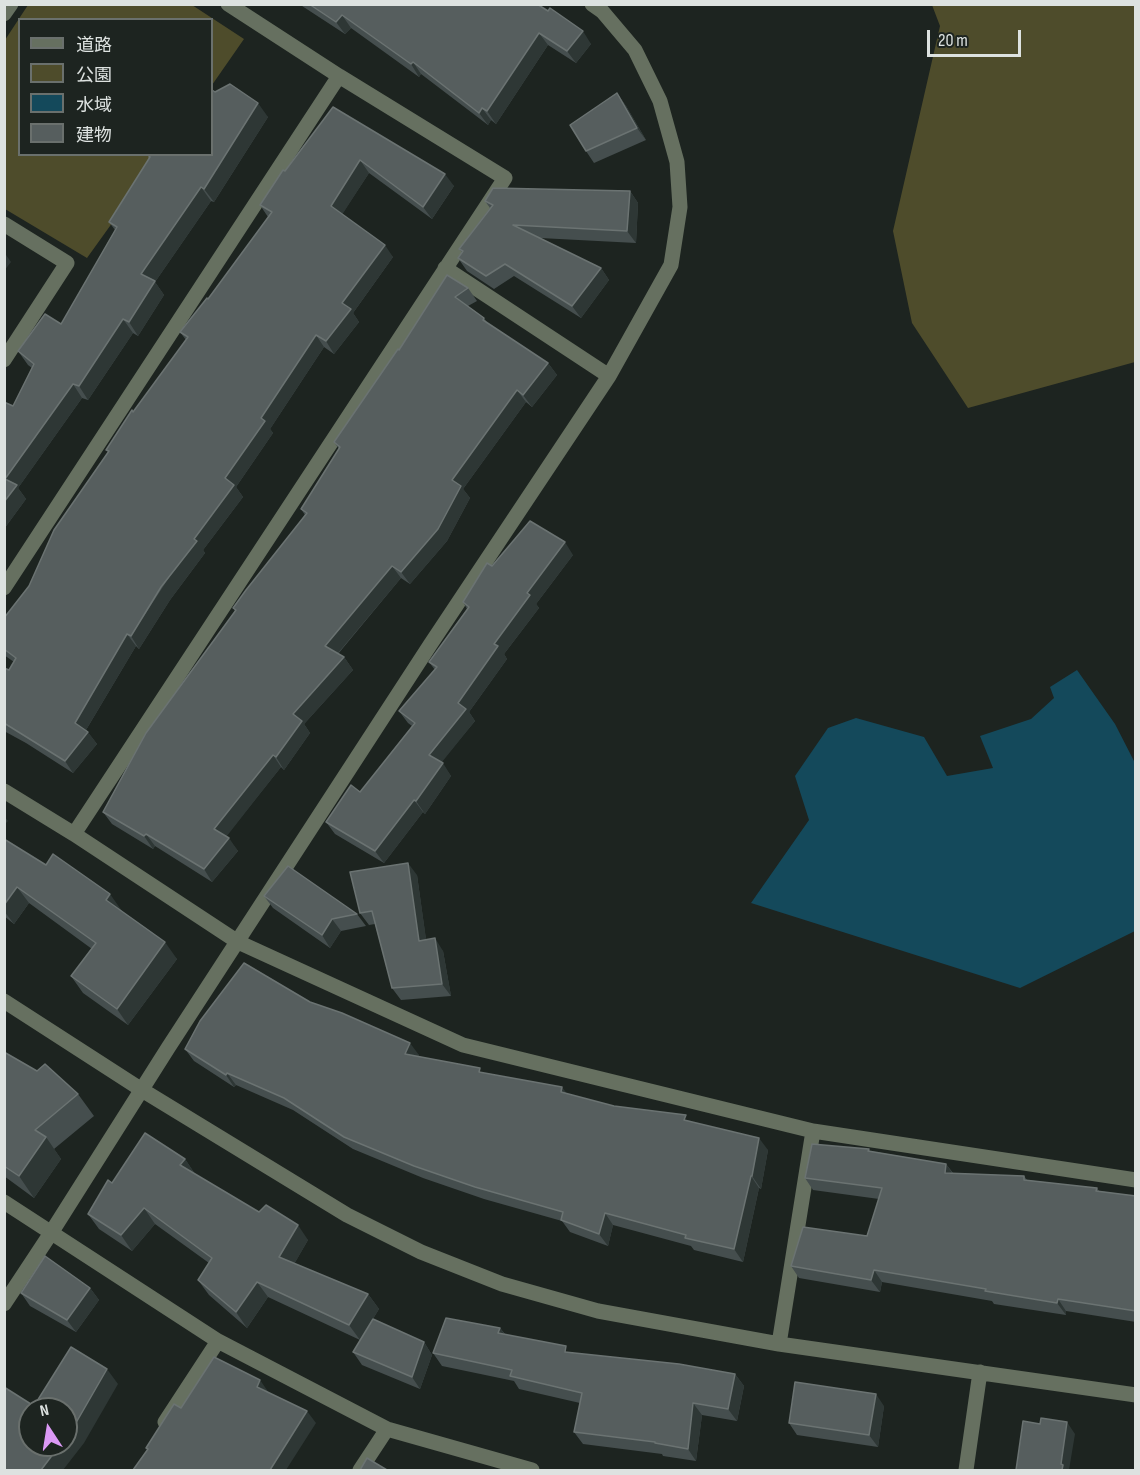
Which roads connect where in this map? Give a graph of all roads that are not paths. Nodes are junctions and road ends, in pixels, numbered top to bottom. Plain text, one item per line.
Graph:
1 (10, 4) edge
2 (228, 4) edge
3 (592, 4) edge
4 (4, 14) edge
5 (339, 76) junction
6 (4, 224) edge
7 (445, 268) junction
8 (4, 360) edge
9 (609, 376) junction
10 (4, 588) edge
11 (4, 791) edge
12 (74, 834) junction
13 (238, 942) junction
14 (4, 1000) edge
15 (142, 1090) junction
16 (813, 1131) junction
17 (1136, 1180) edge
18 (4, 1203) edge
19 (51, 1233) junction
20 (4, 1304) edge
21 (218, 1341) junction
22 (779, 1344) junction
23 (980, 1372) junction
24 (1136, 1395) edge
25 (387, 1429) junction
26 (160, 1431) edge
27 (360, 1470) edge
28 (532, 1470) edge
29 (966, 1470) edge

1 - 4 street
2 - 5 street
3 - 9 street
5 - 7 street
5 - 10 street
6 - 8 street
7 - 9 street
7 - 12 street
9 - 13 street
11 - 12 street
12 - 13 street
13 - 15 street
13 - 16 street
14 - 15 street
15 - 19 street
15 - 22 street
16 - 17 street
16 - 22 street
18 - 19 street
19 - 20 street
19 - 21 street
21 - 25 street
21 - 26 street
22 - 23 street
23 - 24 street
23 - 29 street
25 - 27 street
25 - 28 street

